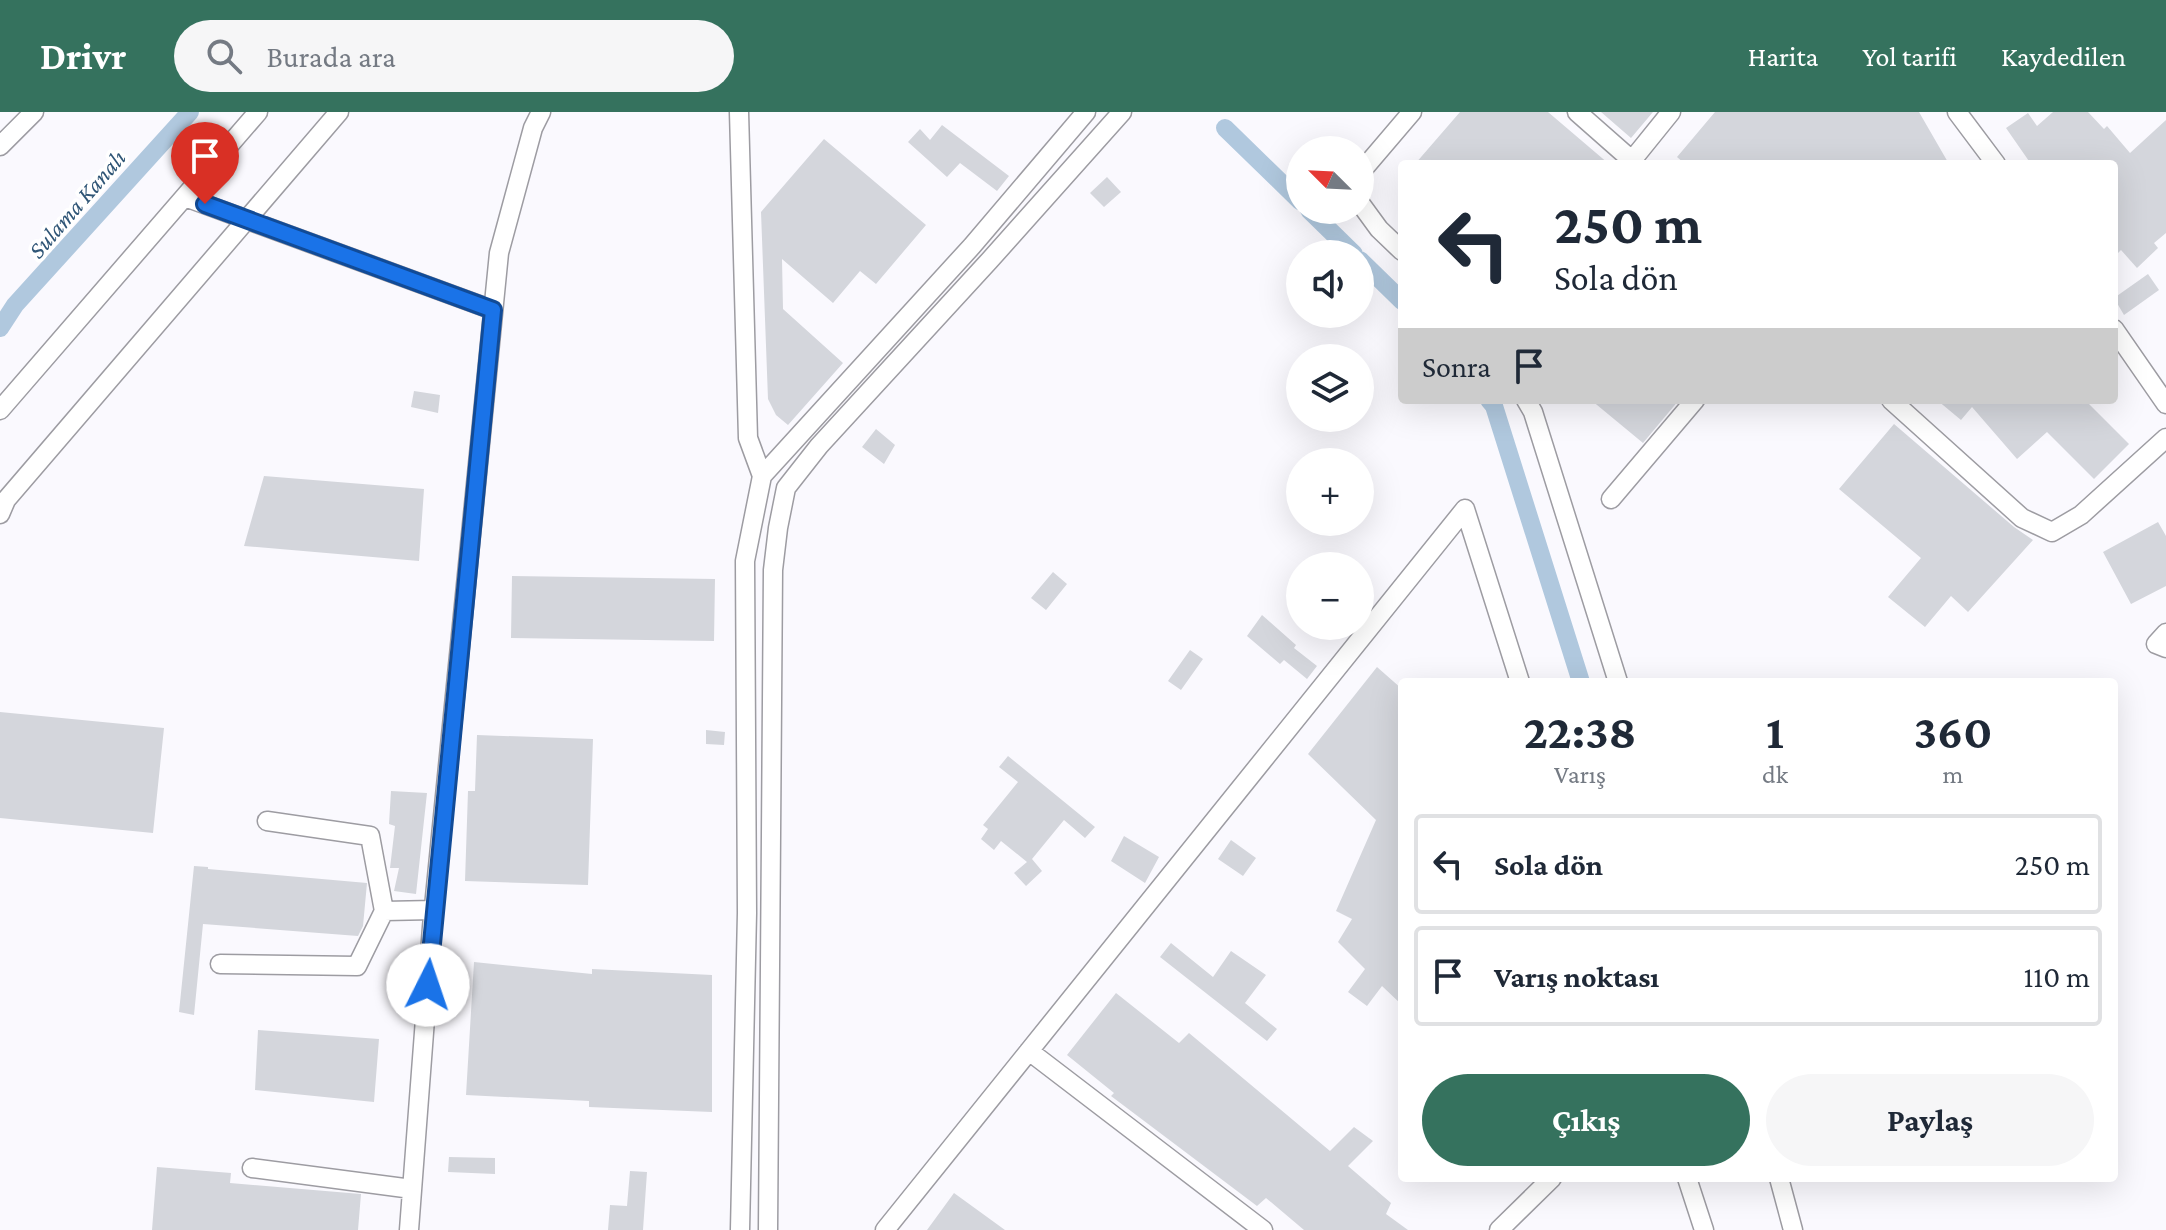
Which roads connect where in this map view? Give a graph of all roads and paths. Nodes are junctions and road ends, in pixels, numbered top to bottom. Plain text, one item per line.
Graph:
1 (34, 112) edge
2 (258, 112) edge
3 (339, 112) edge
4 (541, 112) edge
5 (739, 112) edge
6 (1086, 112) edge
7 (1122, 112) edge
8 (1412, 112) edge
9 (1577, 112) edge
10 (1671, 112) edge
11 (1964, 115) edge
12 (0, 146) edge
13 (1374, 157) edge
14 (1629, 160) edge
15 (1634, 160) edge
16 (1993, 160) edge
17 (185, 197) junction
18 (247, 219) junction
19 (1374, 222) edge
20 (1398, 247) edge
21 (493, 310) junction
22 (2118, 335) edge
23 (1528, 404) edge
24 (1692, 404) edge
25 (1895, 404) edge
26 (2166, 404) edge
27 (0, 410) edge
28 (2166, 438) edge
29 (762, 476) junction
30 (1611, 499) dead end
31 (0, 514) edge
32 (2166, 633) edge
33 (2166, 648) edge
34 (1519, 678) edge
35 (1617, 678) edge
36 (267, 821) dead end
37 (434, 910) junction
38 (384, 911) junction
39 (220, 964) dead end
40 (1029, 1051) junction
41 (252, 1168) dead end
42 (1548, 1182) edge
43 (1688, 1182) edge
44 (1780, 1182) edge
45 (412, 1189) junction
46 (409, 1230) edge
47 (740, 1230) edge
48 (768, 1230) edge
49 (885, 1230) edge
50 (1263, 1230) edge
51 (1499, 1230) edge
52 (1704, 1230) edge
53 (1793, 1230) edge

1 - 12 street
2 - 17 street
3 - 18 street
4 - 21 street
5 - 29 street
6 - 29 street
7 - 48 street
8 - 13 street
9 - 14 street
10 - 15 street
11 - 16 street
17 - 18 street
17 - 27 street
18 - 21 street
18 - 31 street
19 - 20 street
21 - 37 street
22 - 26 street
23 - 35 street
24 - 30 street
25 - 28 street
29 - 47 street
32 - 33 street
34 - 40 street
36 - 38 street
37 - 38 street
37 - 45 street
38 - 39 street
40 - 49 street
40 - 50 street
41 - 45 street
42 - 51 street
43 - 52 street
44 - 53 street
45 - 46 street

